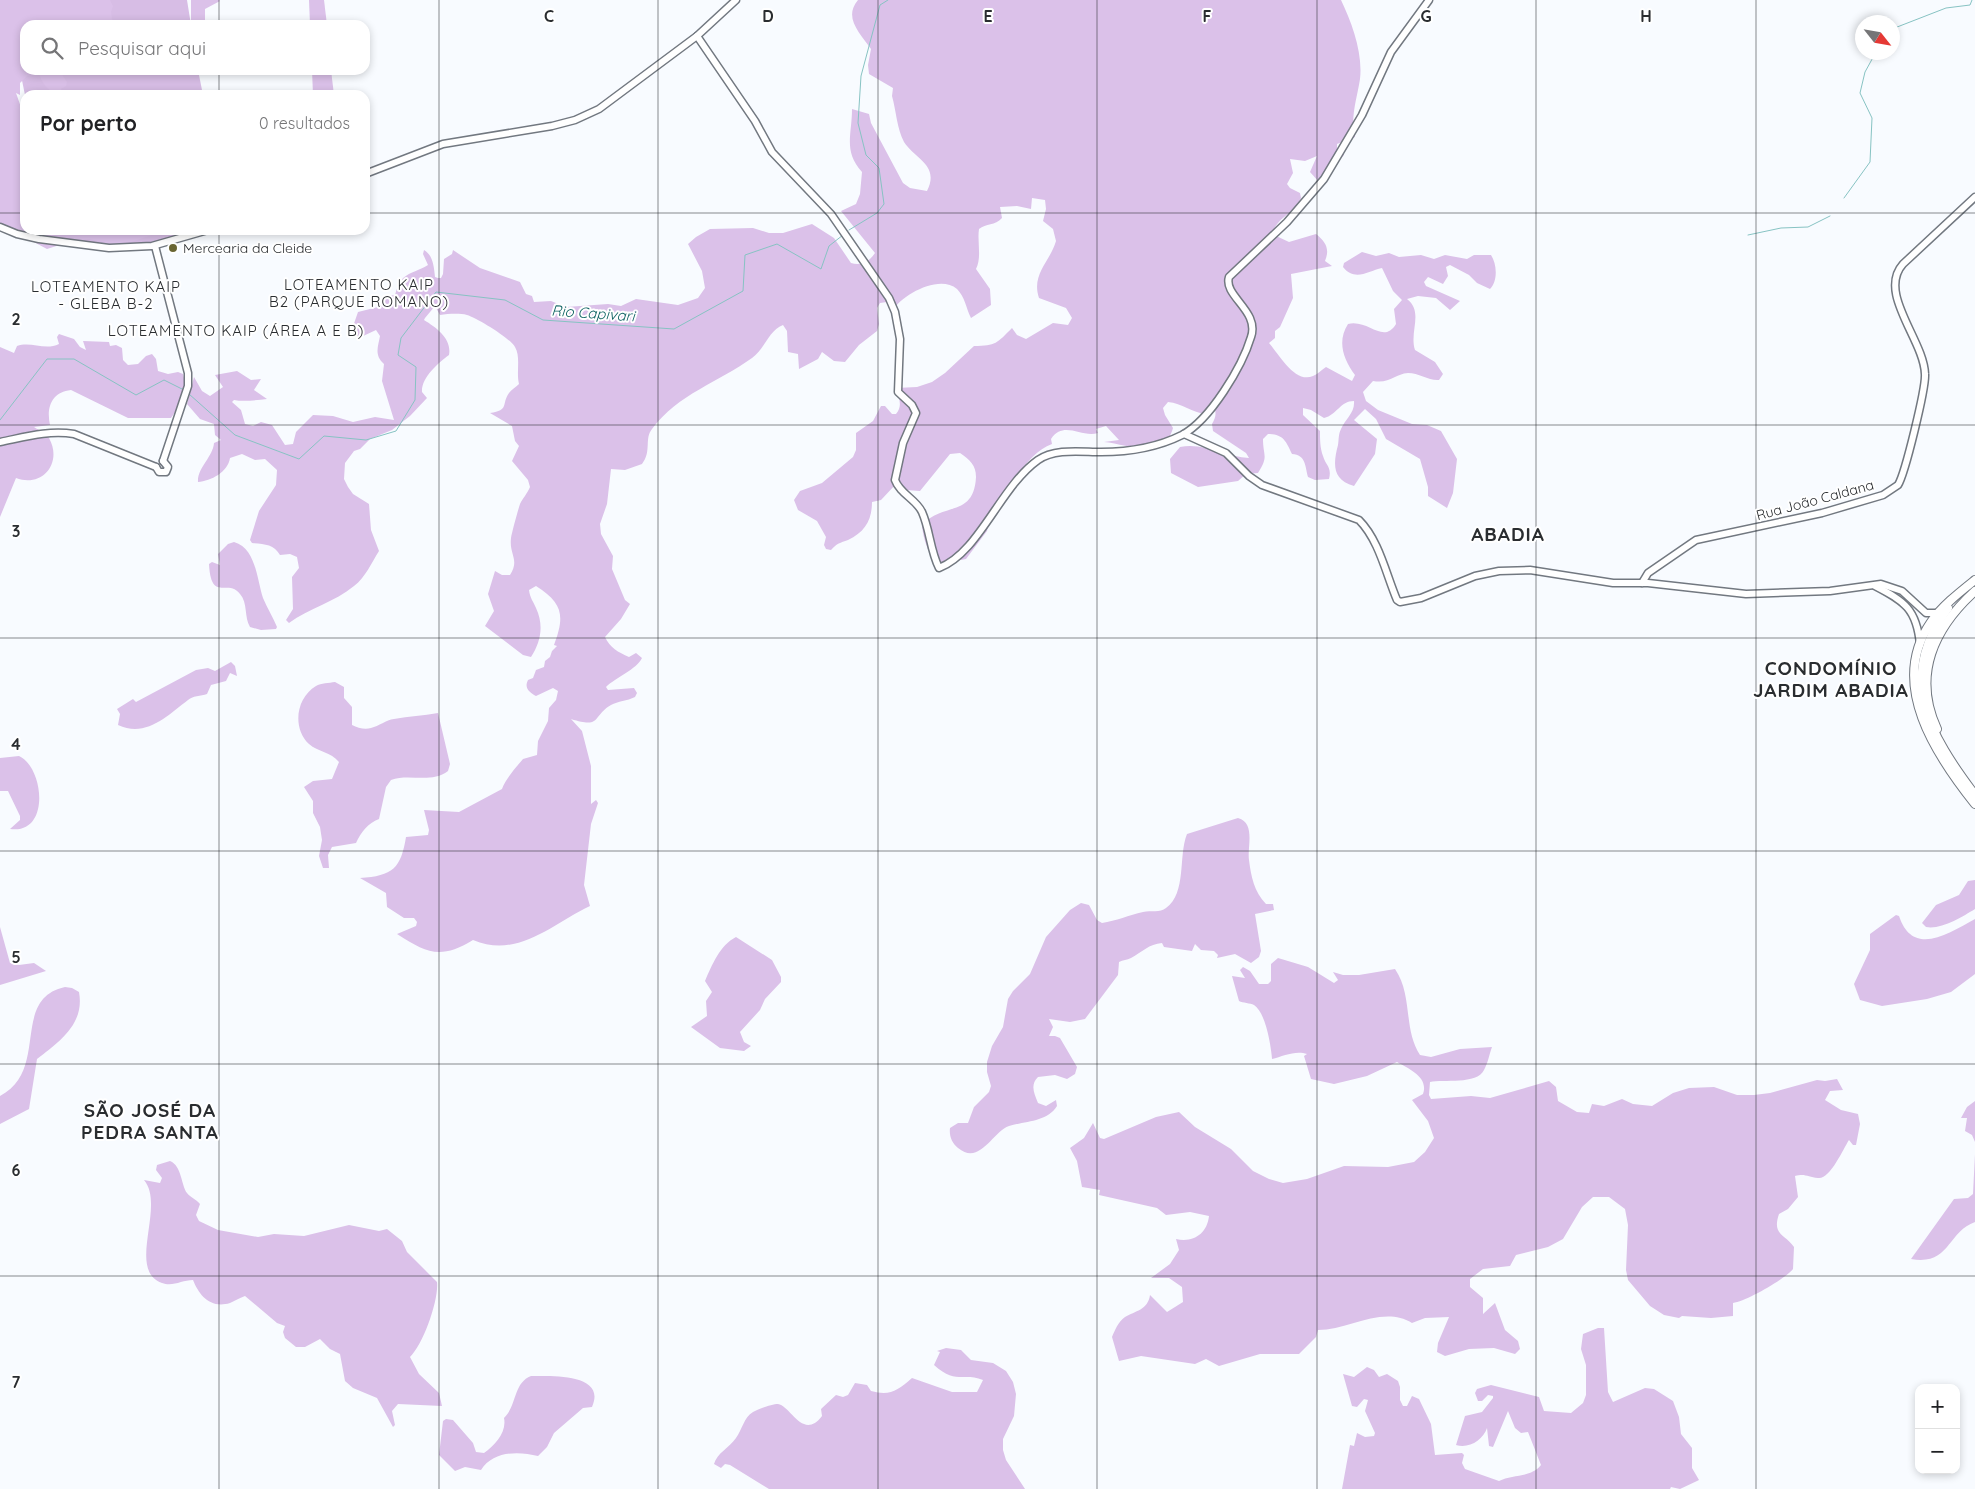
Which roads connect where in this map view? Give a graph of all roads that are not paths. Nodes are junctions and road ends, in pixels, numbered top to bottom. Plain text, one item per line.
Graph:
1 (736, 0) edge
2 (1429, 0) edge
3 (697, 36) junction
4 (370, 172) edge
5 (1975, 197) edge
6 (0, 227) edge
7 (20, 234) edge
8 (23, 235) edge
9 (191, 235) edge
10 (155, 246) junction
11 (1184, 434) junction
12 (0, 442) edge
13 (163, 461) junction
14 (156, 467) junction
15 (1975, 581) edge
16 (1645, 583) junction
17 (1874, 585) junction
18 (1975, 591) edge
19 (1938, 613) junction
20 (1920, 646) junction
21 (1975, 787) edge
22 (1975, 794) edge
23 (1975, 804) edge

1 - 3 street
2 - 11 street
3 - 4 street
3 - 11 street
5 - 16 street, Rua João Caldana
6 - 7 street
8 - 10 street
9 - 10 street
10 - 13 street
11 - 16 street
12 - 14 street
13 - 14 street
13 - 14 street
15 - 19 main road
15 - 22 main road
16 - 17 street
17 - 19 street
17 - 20 street
18 - 21 main road
19 - 20 main road
20 - 23 main road

